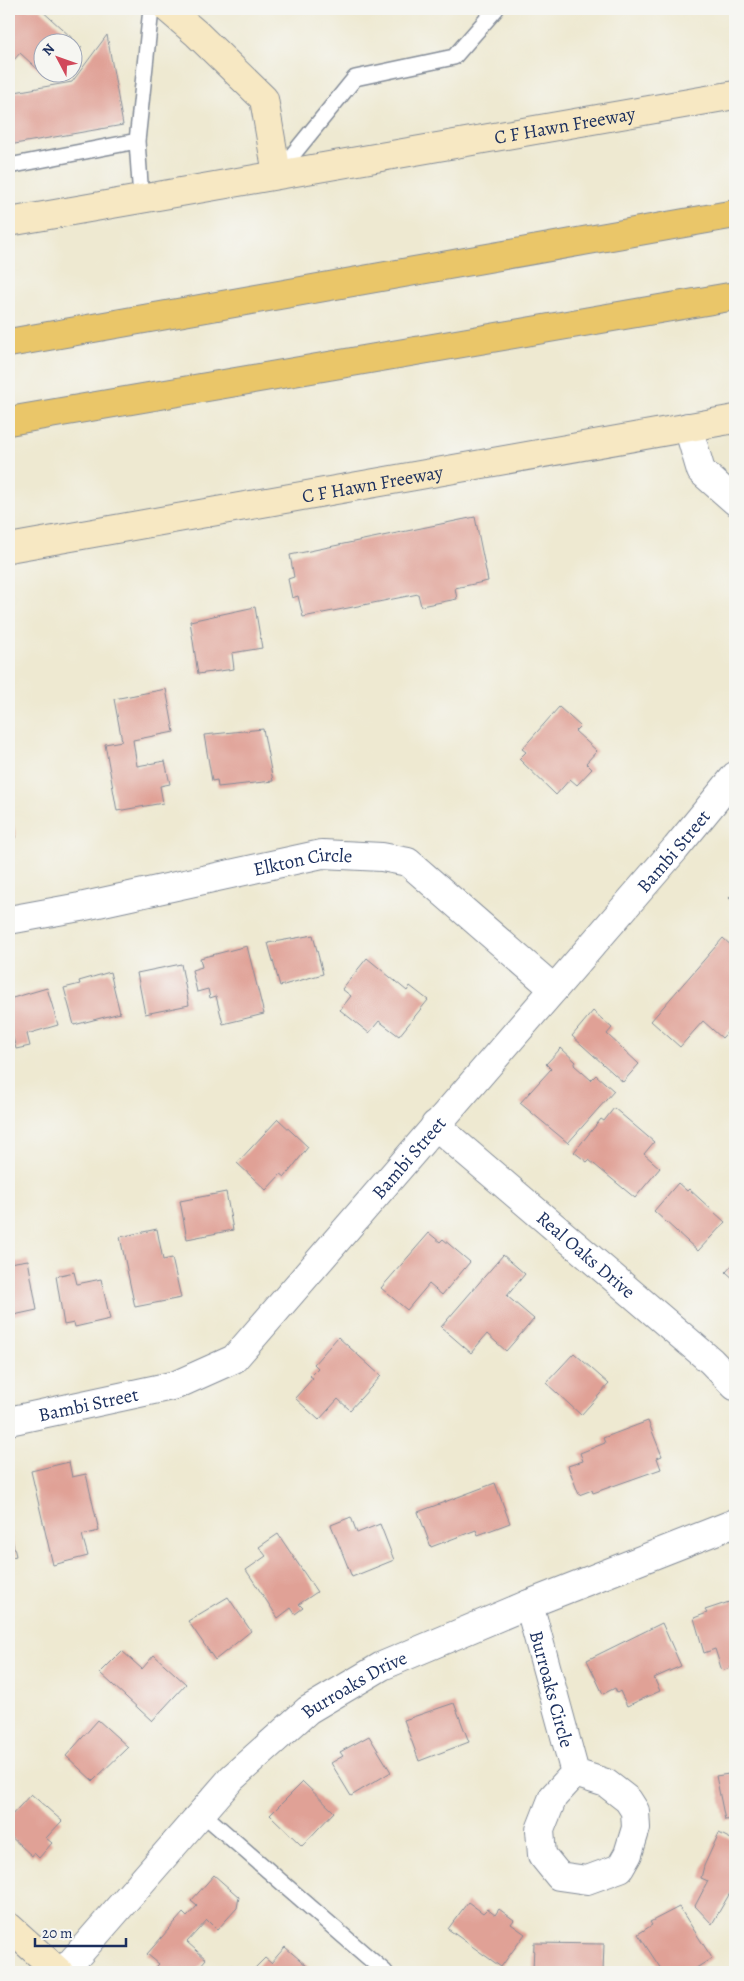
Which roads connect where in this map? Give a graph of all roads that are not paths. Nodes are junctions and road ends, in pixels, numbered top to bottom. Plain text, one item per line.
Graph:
1 (151, 9) edge
2 (168, 9) edge
3 (496, 9) edge
4 (735, 95) edge
5 (137, 141) junction
6 (9, 166) edge
7 (276, 174) junction
8 (141, 198) junction
9 (735, 214) edge
10 (9, 222) edge
11 (735, 296) edge
12 (9, 343) edge
13 (735, 418) edge
14 (9, 421) edge
15 (688, 427) junction
16 (735, 501) edge
17 (9, 548) edge
18 (735, 776) edge
19 (9, 920) edge
20 (554, 989) junction
21 (436, 1125) junction
22 (735, 1386) edge
23 (9, 1421) edge
24 (735, 1523) edge
25 (529, 1604) junction
26 (575, 1773) dead end
27 (202, 1813) junction
28 (9, 1927) edge
29 (61, 1972) edge
30 (385, 1972) edge

1 - 5 lane
2 - 7 main road
3 - 7 lane
4 - 7 main road, C F Hawn Freeway
5 - 6 lane
5 - 8 lane
7 - 8 main road, C F Hawn Freeway
8 - 10 main road, C F Hawn Freeway
9 - 12 highway
11 - 14 highway
13 - 15 main road, C F Hawn Freeway
15 - 16 street
15 - 17 main road, C F Hawn Freeway
18 - 20 street, Bambi Street
19 - 20 street, Elkton Circle
20 - 21 street, Bambi Street
21 - 22 street, Real Oaks Drive
21 - 23 street, Bambi Street
24 - 25 street, Burroaks Drive
25 - 26 street, Burroaks Circle
25 - 27 street, Burroaks Drive
27 - 29 street, Burroaks Drive
27 - 30 lane
28 - 29 main road

